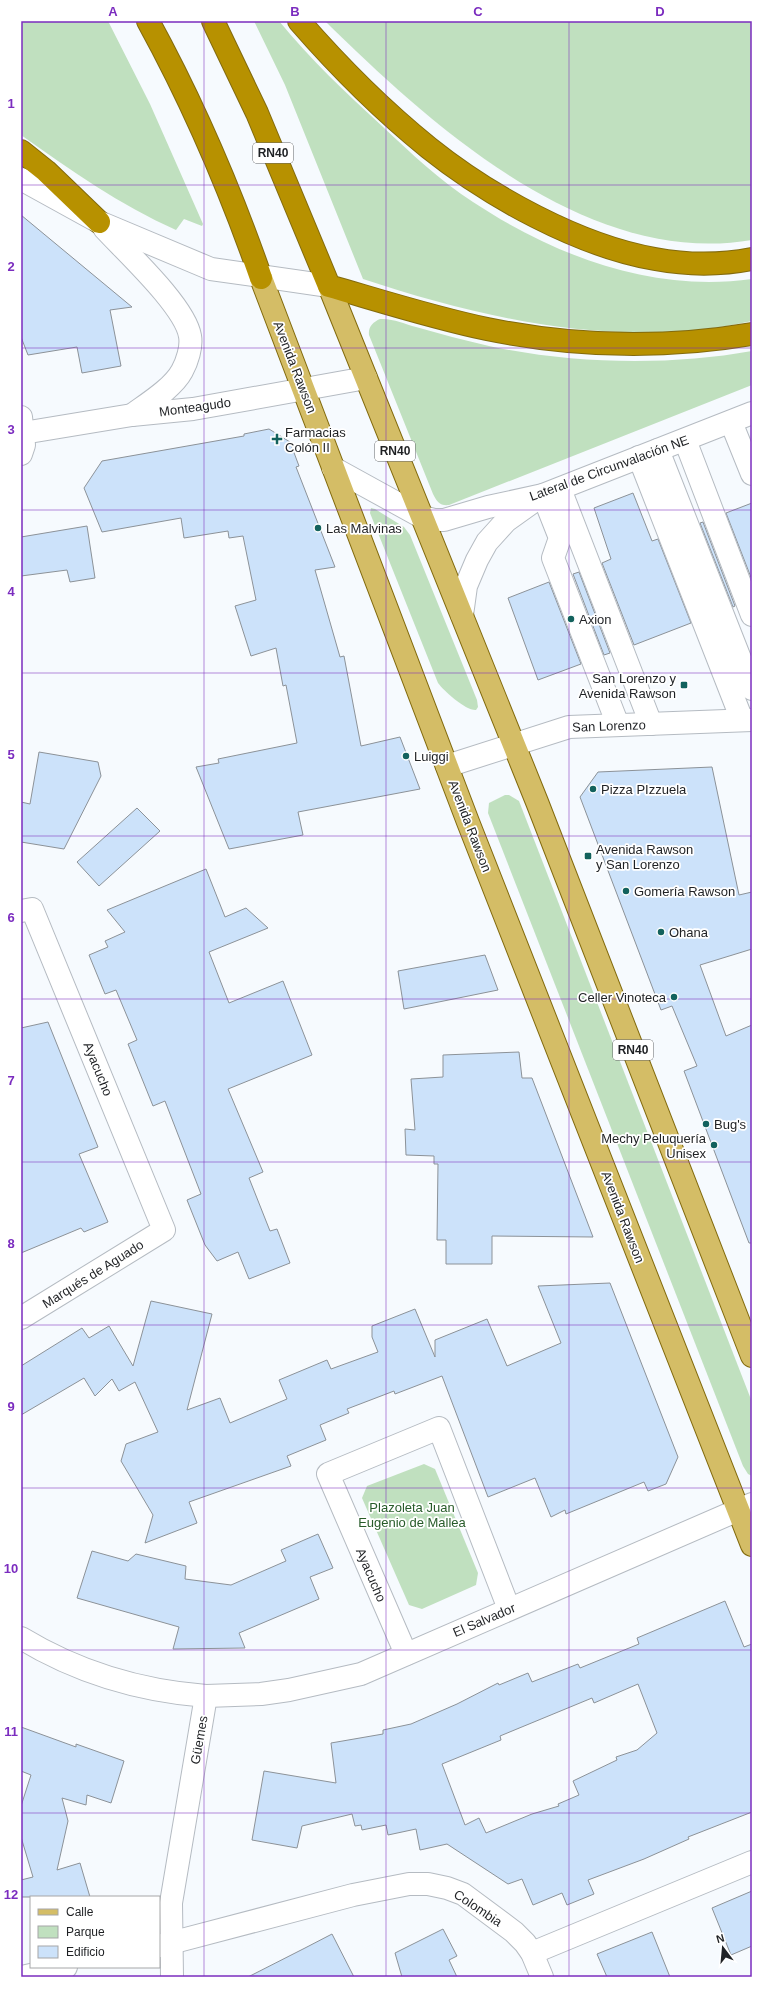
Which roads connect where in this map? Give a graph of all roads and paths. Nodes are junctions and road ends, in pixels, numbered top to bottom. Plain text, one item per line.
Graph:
1 (148, 21) edge
2 (214, 21) edge
3 (299, 21) edge
4 (21, 151) edge
5 (21, 179) edge
6 (99, 222) junction
7 (752, 259) edge
8 (261, 278) junction
9 (329, 286) junction
10 (752, 334) edge
11 (366, 378) junction
12 (303, 389) junction
13 (752, 413) edge
14 (132, 415) junction
15 (731, 422) junction
16 (22, 435) edge
17 (685, 440) junction
18 (649, 454) junction
19 (333, 468) junction
20 (752, 474) edge
21 (552, 492) junction
22 (422, 517) junction
23 (462, 615) junction
24 (752, 616) edge
25 (752, 689) edge
26 (747, 720) edge
27 (651, 724) junction
28 (618, 725) junction
29 (514, 744) junction
30 (447, 766) junction
31 (26, 910) edge
32 (164, 1230) joint
33 (21, 1318) edge
34 (752, 1356) edge
35 (745, 1507) edge
36 (752, 1545) edge
37 (509, 1609) junction
38 (21, 1638) edge
39 (406, 1654) junction
40 (206, 1696) junction
41 (752, 1862) edge
42 (165, 1945) edge
43 (532, 1953) junction
44 (62, 1968) edge
45 (22, 1977) edge
46 (172, 1977) edge
47 (542, 1977) edge

1 - 8 highway, Avenida Rawson
2 - 9 highway, RN40
3 - 7 highway
4 - 6 highway
5 - 6 street
6 - 8 street
6 - 14 street
8 - 9 street
8 - 12 main road, Avenida Rawson
9 - 10 highway
9 - 11 main road, RN40
11 - 12 street, Monteagudo
11 - 22 main road, RN40
12 - 14 street, Monteagudo
12 - 19 main road, Avenida Rawson
13 - 15 street, Lateral de Circunvalación NE
14 - 16 street, Monteagudo
15 - 17 street, Lateral de Circunvalación NE
15 - 20 street
17 - 18 street, Lateral de Circunvalación NE
17 - 24 street
18 - 21 street, Lateral de Circunvalación NE
18 - 25 street
18 - 26 street
19 - 22 street, Lateral de Circunvalación NE
19 - 30 main road, Avenida Rawson
21 - 22 street, Lateral de Circunvalación NE
21 - 23 street
21 - 27 street
21 - 28 street
22 - 23 main road, RN40
23 - 29 main road, RN40
26 - 27 street, San Lorenzo
27 - 28 street, San Lorenzo
28 - 29 street, San Lorenzo
29 - 30 street, San Lorenzo
29 - 34 main road, RN40
30 - 35 main road, Avenida Rawson
31 - 32 street, Ayacucho
32 - 33 street, Marqués de Aguado
35 - 36 main road, Avenida Rawson
35 - 37 street, El Salvador
37 - 39 street, El Salvador
37 - 39 street, Ayacucho
38 - 40 street, Güemes
39 - 40 street, El Salvador
40 - 42 street, Güemes
41 - 43 street
42 - 43 street, Colombia
42 - 46 street, Güemes
43 - 47 street
44 - 45 street

